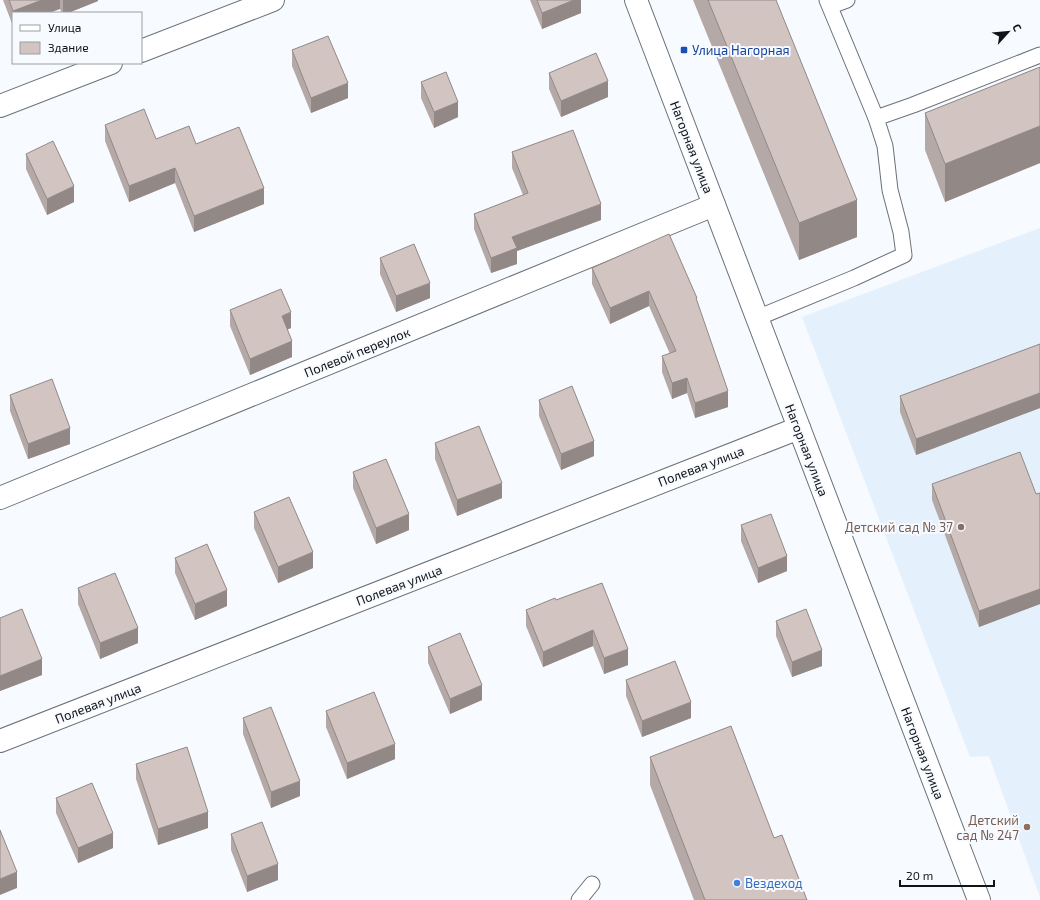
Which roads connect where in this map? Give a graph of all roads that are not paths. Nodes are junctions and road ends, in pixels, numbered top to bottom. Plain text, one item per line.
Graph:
1 (273, 0) edge
2 (636, 0) edge
3 (847, 0) edge
4 (829, 3) edge
5 (142, 51) edge
6 (1040, 55) edge
7 (108, 64) edge
8 (0, 106) edge
9 (876, 118) junction
10 (714, 205) junction
11 (757, 318) junction
12 (799, 428) junction
13 (0, 498) edge
14 (0, 741) edge
15 (592, 884) dead end
16 (579, 900) edge
17 (979, 900) edge

1 - 5 street
2 - 10 street, Нагорная улица
3 - 4 lane
4 - 9 lane
6 - 9 lane
7 - 8 street
9 - 11 lane
10 - 11 street, Нагорная улица
10 - 13 street, Полевой переулок
11 - 12 street, Нагорная улица
12 - 14 street, Полевая улица
12 - 17 street, Нагорная улица
15 - 16 lane

